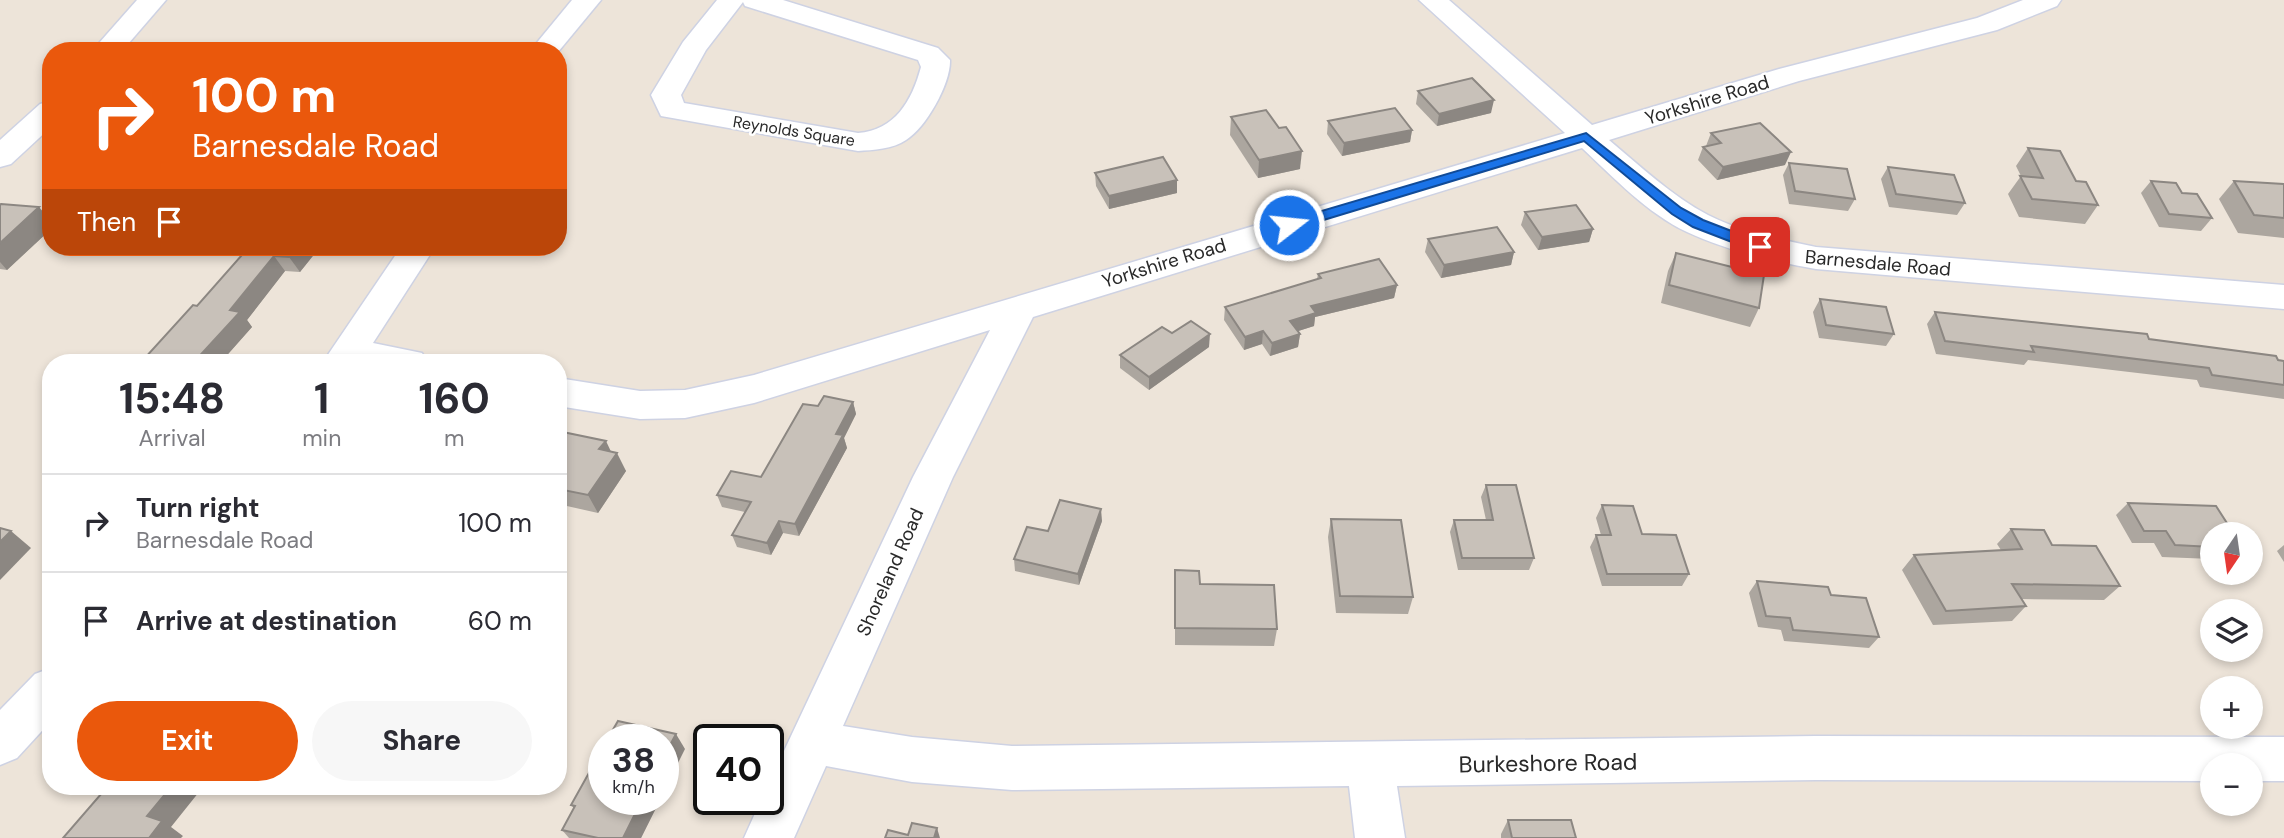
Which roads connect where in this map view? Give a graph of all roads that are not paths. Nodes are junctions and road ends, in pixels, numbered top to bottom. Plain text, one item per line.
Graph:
1 (152, 0) edge
2 (587, 0) edge
3 (731, 0) edge
4 (755, 0) edge
5 (1433, 0) edge
6 (2047, 0) edge
7 (114, 42) edge
8 (552, 42) edge
9 (42, 118) edge
10 (1586, 136) junction
11 (0, 158) edge
12 (412, 256) edge
13 (2284, 298) edge
14 (1018, 309) junction
15 (348, 354) edge
16 (567, 393) edge
17 (42, 698) edge
18 (814, 741) junction
19 (0, 743) edge
20 (2284, 759) edge
21 (1370, 764) junction
22 (769, 838) edge
23 (1380, 838) edge

1 - 7 street
2 - 8 street
3 - 4 street, Reynolds Square
5 - 10 street, Barnesdale Road
6 - 10 street, Yorkshire Road
9 - 11 street
10 - 13 street, Barnesdale Road
10 - 14 street, Yorkshire Road
12 - 15 street
14 - 16 street, Yorkshire Road
14 - 18 street, Shoreland Road
17 - 19 street
18 - 21 street, Burkeshore Road
18 - 22 street, Shoreland Road
20 - 21 street, Burkeshore Road
21 - 23 street

